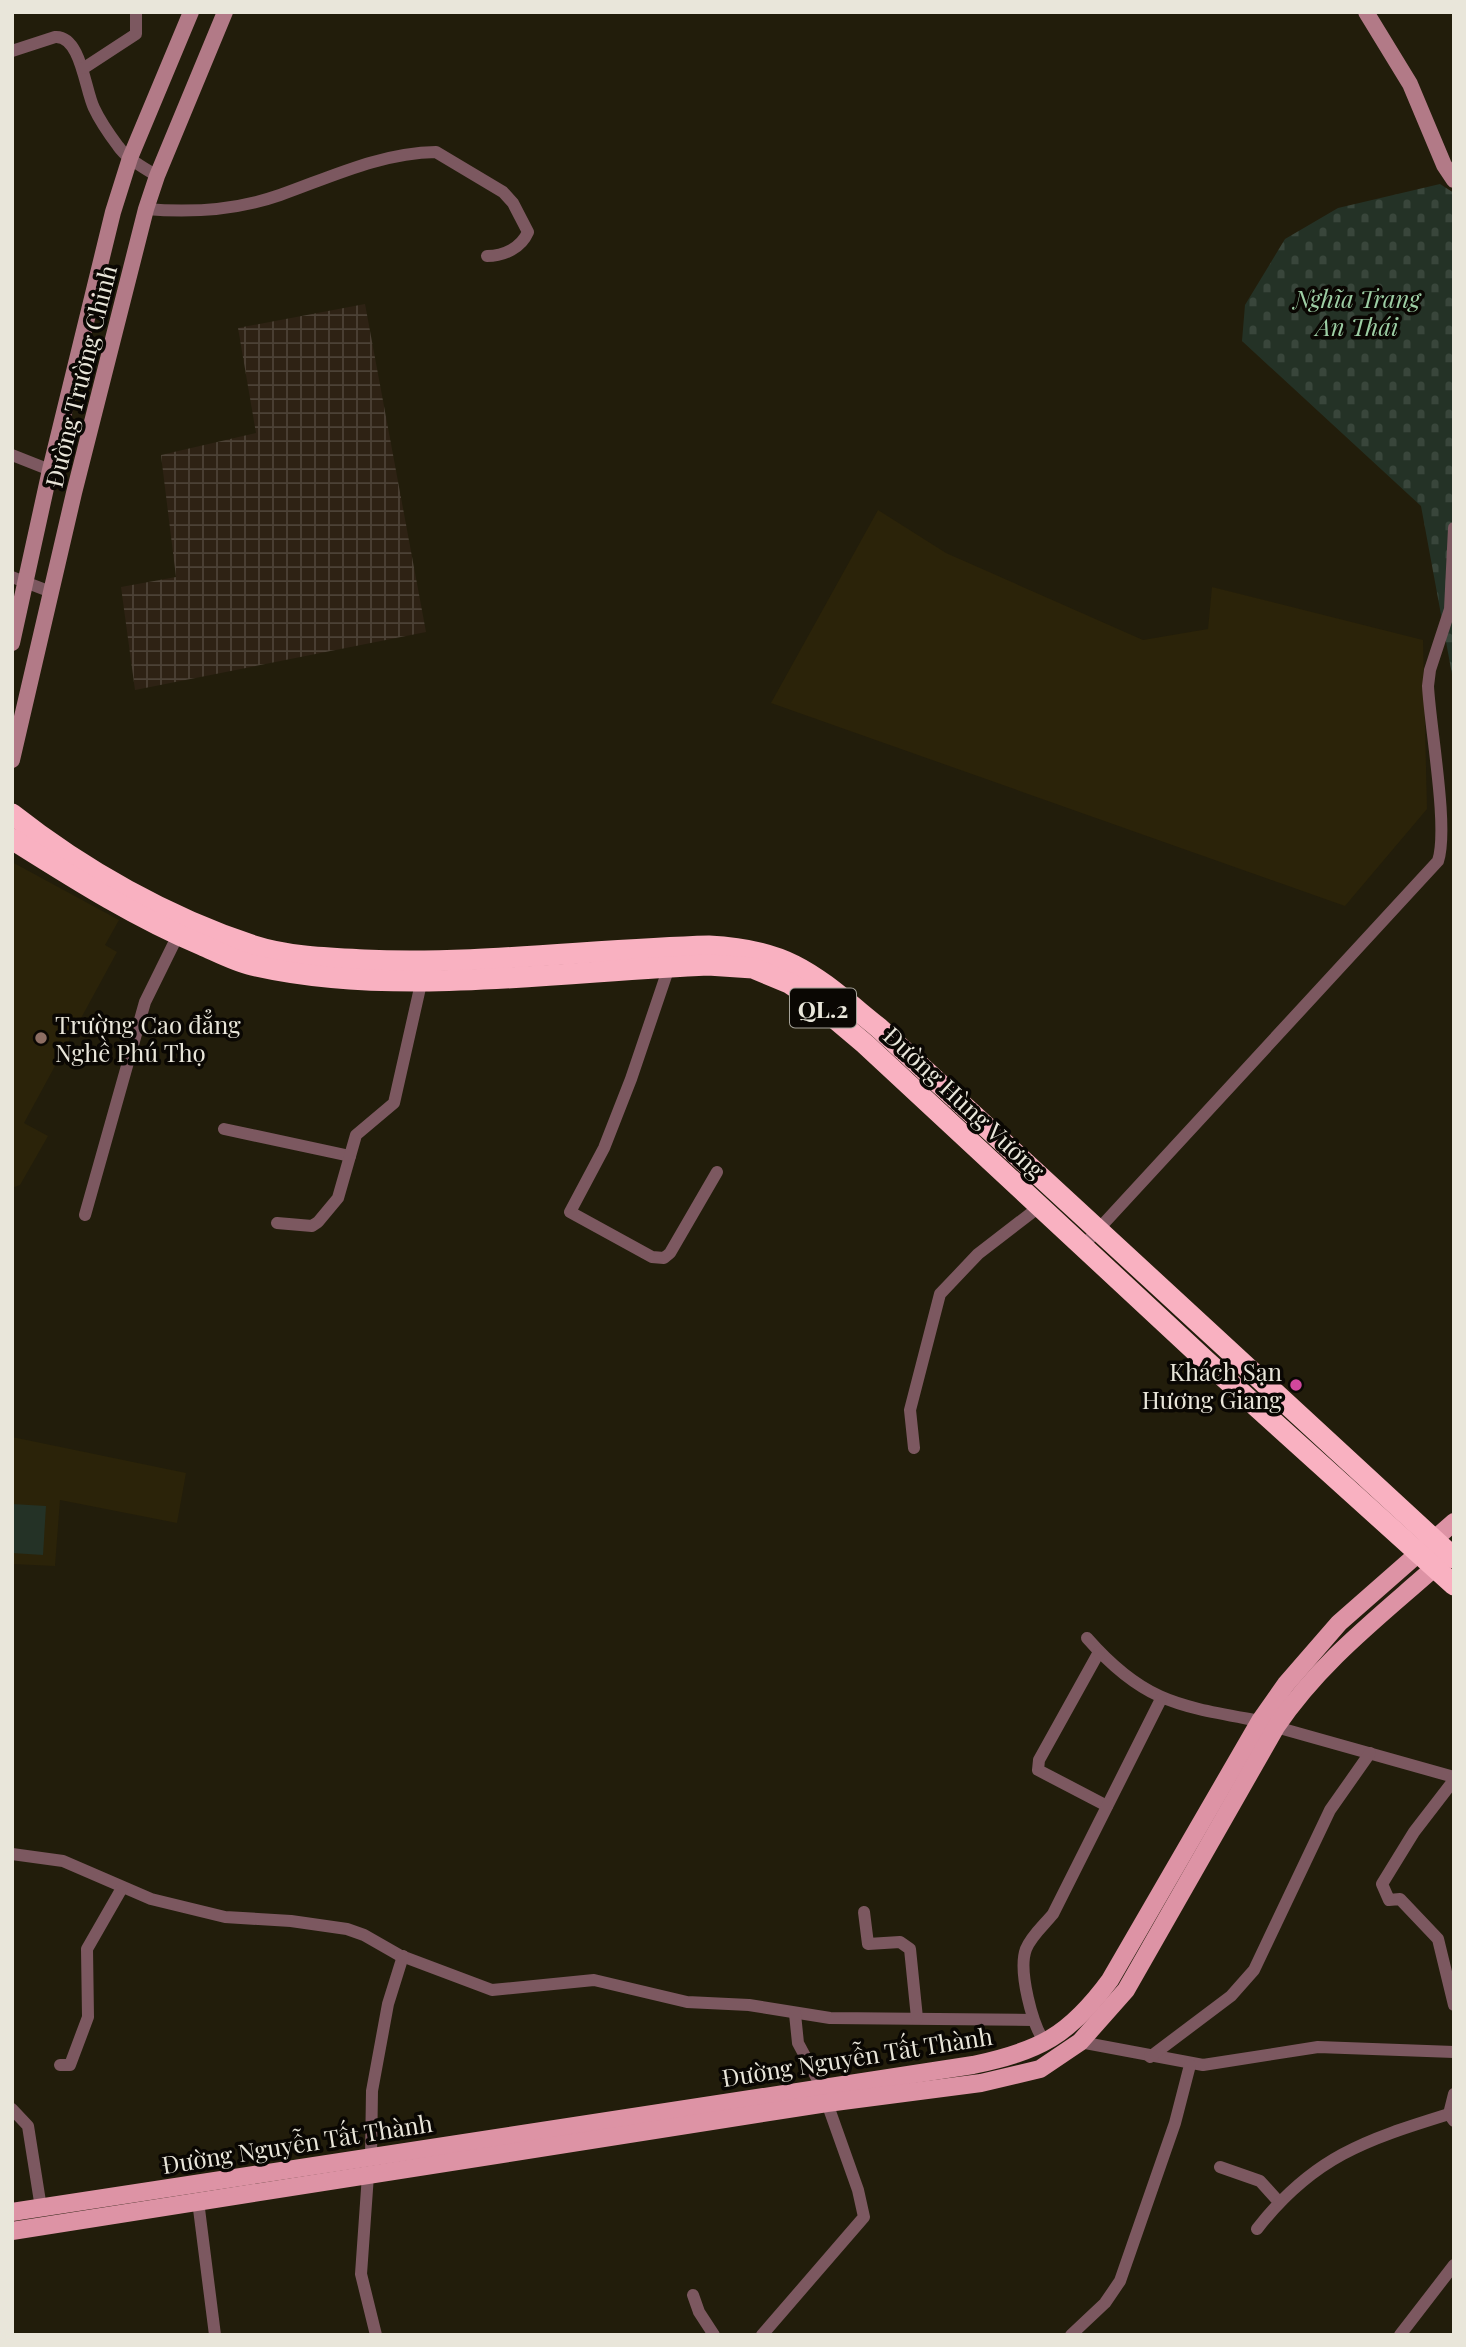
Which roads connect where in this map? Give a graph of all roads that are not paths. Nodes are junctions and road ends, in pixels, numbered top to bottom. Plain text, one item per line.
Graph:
1 (135, 12) edge
2 (191, 12) edge
3 (225, 12) edge
4 (1366, 12) edge
5 (12, 51) edge
6 (84, 68) junction
7 (130, 158) junction
8 (156, 176) junction
9 (1454, 180) edge
10 (146, 209) junction
11 (487, 257) dead end
12 (12, 455) edge
13 (50, 470) junction
14 (1454, 528) edge
15 (19, 579) edge
16 (51, 592) junction
17 (12, 643) edge
18 (12, 760) edge
19 (12, 814) edge
20 (12, 839) edge
21 (178, 934) junction
22 (673, 956) junction
23 (422, 979) junction
24 (224, 1129) dead end
25 (349, 1156) junction
26 (716, 1172) dead end
27 (1039, 1207) junction
28 (85, 1215) dead end
29 (278, 1223) dead end
30 (1096, 1229) junction
31 (1083, 1246) junction
32 (914, 1448) dead end
33 (1454, 1522) edge
34 (1426, 1546) junction
35 (1448, 1558) edge
36 (1454, 1586) edge
37 (1087, 1638) dead end
38 (1100, 1652) junction
39 (1287, 1698) junction
40 (1161, 1699) junction
41 (1272, 1719) junction
42 (1370, 1753) junction
43 (1454, 1778) edge
44 (1107, 1806) junction
45 (1201, 1823) junction
46 (1217, 1832) junction
47 (12, 1854) edge
48 (122, 1888) junction
49 (863, 1912) dead end
50 (403, 1956) junction
51 (1454, 2005) edge
52 (795, 2014) junction
53 (917, 2018) junction
54 (1033, 2020) junction
55 (1080, 2042) junction
56 (1046, 2044) junction
57 (1454, 2052) edge
58 (1150, 2057) junction
59 (60, 2065) dead end
60 (1190, 2065) junction
61 (1454, 2094) edge
62 (824, 2095) junction
63 (12, 2109) edge
64 (1451, 2118) edge
65 (371, 2156) junction
66 (1220, 2167) dead end
67 (368, 2175) junction
68 (198, 2202) junction
69 (1279, 2202) junction
70 (41, 2208) junction
71 (12, 2212) edge
72 (1257, 2229) dead end
73 (12, 2231) edge
74 (1454, 2264) edge
75 (693, 2295) dead end
76 (215, 2335) edge
77 (376, 2335) edge
78 (714, 2335) edge
79 (762, 2335) edge
80 (1071, 2335) edge
81 (1400, 2335) edge

1 - 6 street
2 - 7 main road, Đường Trường Chinh
3 - 8 main road, Đường Trường Chinh
4 - 9 main road
5 - 6 street
6 - 7 street
7 - 8 street
7 - 13 main road, Đường Trường Chinh
8 - 10 main road, Đường Trường Chinh
10 - 11 street
10 - 16 main road, Đường Trường Chinh
12 - 13 street
13 - 15 main road, Đường Trường Chinh
14 - 30 street
15 - 16 street
15 - 17 main road, Đường Trường Chinh
16 - 18 main road, Đường Trường Chinh
19 - 22 highway, Đường Hùng Vương / QL.2
20 - 21 highway, Đường Hùng Vương / QL.2
21 - 23 highway, Đường Hùng Vương / QL.2
21 - 28 street
22 - 23 highway, Đường Hùng Vương / QL.2
22 - 26 street
22 - 27 highway, Đường Hùng Vương / QL.2
22 - 30 highway, Đường Hùng Vương / QL.2
23 - 25 street
24 - 25 street
25 - 29 street
27 - 31 highway, Đường Hùng Vương / QL.2
27 - 32 street
30 - 31 street
30 - 34 highway, Đường Hùng Vương / QL.2
31 - 34 highway, Đường Hùng Vương / QL.2
33 - 34 main road, Đường Nguyễn Tất Thành
34 - 35 highway, Đường Hùng Vương / QL.2
34 - 39 main road, Đường Nguyễn Tất Thành
35 - 36 highway, Đường Hùng Vương / QL.2
35 - 39 main road, Đường Nguyễn Tất Thành
37 - 38 street
38 - 40 street
38 - 44 street
39 - 41 main road, Đường Nguyễn Tất Thành
40 - 41 street
40 - 44 street
41 - 42 street
41 - 45 main road, Đường Nguyễn Tất Thành
41 - 46 main road, Đường Nguyễn Tất Thành
42 - 43 street
42 - 58 street
43 - 51 street
44 - 54 street
45 - 46 main road
45 - 56 main road, Đường Nguyễn Tất Thành
46 - 55 main road, Đường Nguyễn Tất Thành
47 - 48 street
48 - 50 street
48 - 59 street
49 - 53 street
50 - 52 street
50 - 65 street
52 - 53 street
52 - 62 street
53 - 54 street
54 - 56 street
55 - 58 street
55 - 62 main road, Đường Nguyễn Tất Thành
56 - 62 main road, Đường Nguyễn Tất Thành
57 - 60 street
58 - 60 street
60 - 80 street
61 - 64 street
62 - 65 main road, Đường Nguyễn Tất Thành
62 - 67 main road, Đường Nguyễn Tất Thành
62 - 79 street
63 - 70 street
64 - 69 street
65 - 70 main road, Đường Nguyễn Tất Thành
66 - 69 street
67 - 68 main road, Đường Nguyễn Tất Thành
67 - 77 street
68 - 73 main road, Đường Nguyễn Tất Thành
68 - 76 street
69 - 72 street
70 - 71 main road, Đường Nguyễn Tất Thành
74 - 81 street
75 - 78 street

